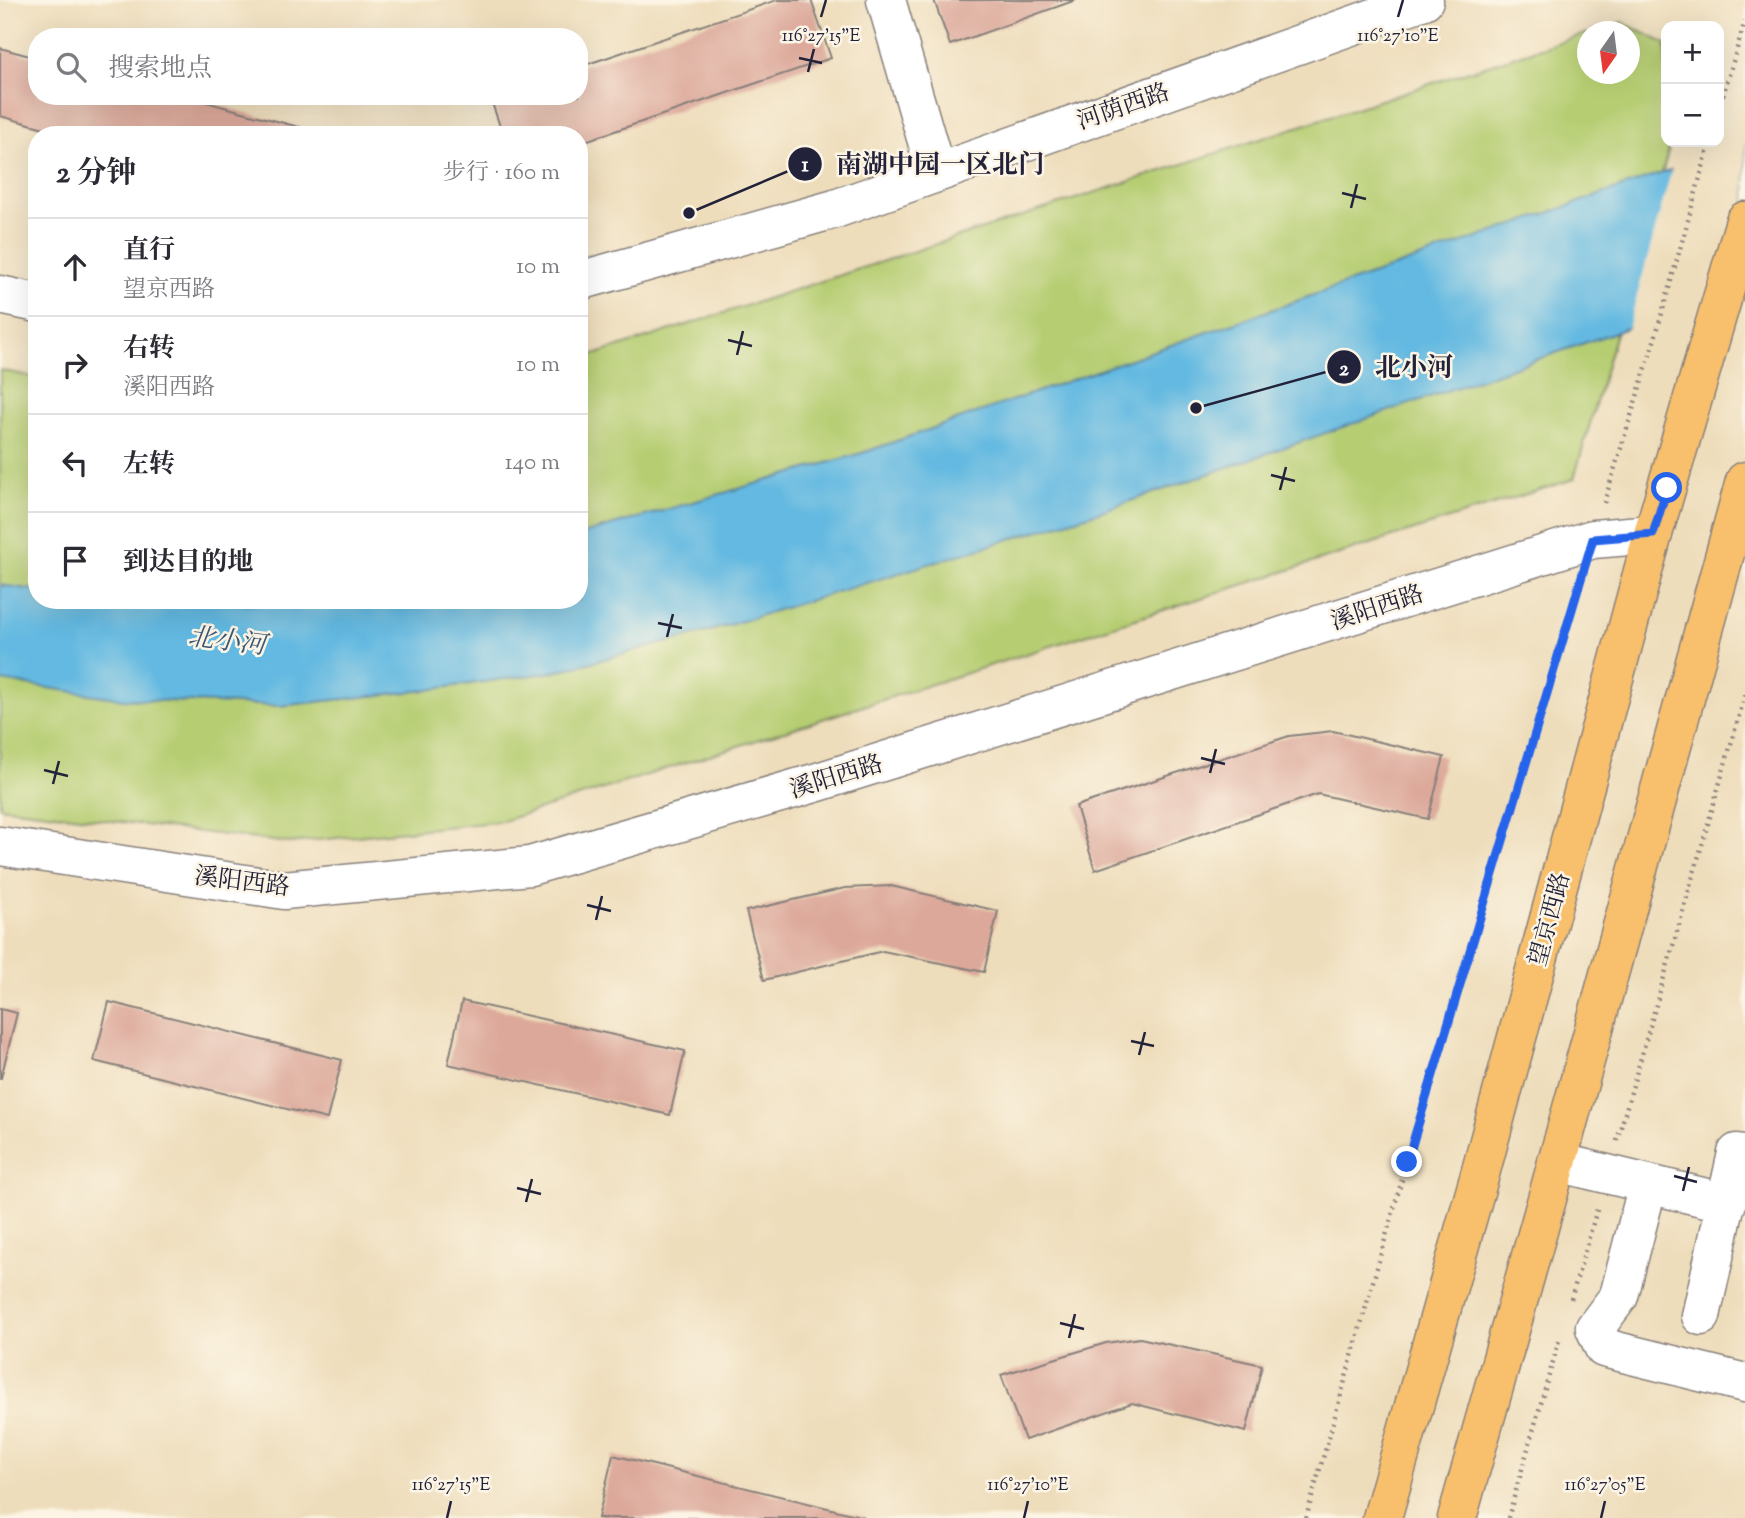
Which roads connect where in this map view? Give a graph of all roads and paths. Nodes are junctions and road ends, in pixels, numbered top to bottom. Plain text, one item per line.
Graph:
1 (886, 0) edge
2 (1424, 0) edge
3 (1745, 21) edge
4 (1724, 92) edge
5 (1709, 147) edge
6 (936, 172) junction
7 (1745, 221) edge
8 (588, 278) edge
9 (0, 295) edge
10 (28, 301) edge
11 (1745, 481) edge
12 (1653, 534) junction
13 (1593, 539) junction
14 (1745, 695) edge
15 (0, 846) edge
16 (1745, 1155) edge
17 (1557, 1162) junction
18 (1607, 1174) junction
19 (1648, 1184) junction
20 (1727, 1203) junction
21 (1730, 1257) edge
22 (1569, 1307) dead end
23 (1701, 1316) dead end
24 (1562, 1333) dead end
25 (1745, 1383) edge
26 (1306, 1518) edge
27 (1382, 1518) edge
28 (1457, 1518) edge
29 (1508, 1518) edge

1 - 6 street
2 - 6 street, 河荫西路
3 - 4 path
5 - 13 path
6 - 8 street, 河荫西路
7 - 12 main road, 望京西路
9 - 10 street
11 - 17 main road
12 - 13 street, 溪阳西路
12 - 27 main road, 望京西路
13 - 15 street, 溪阳西路
13 - 26 path
14 - 18 path
16 - 20 street
17 - 18 street
17 - 28 main road
18 - 19 street
18 - 22 path
19 - 20 street
19 - 25 street
20 - 21 street
21 - 23 street
24 - 29 path

